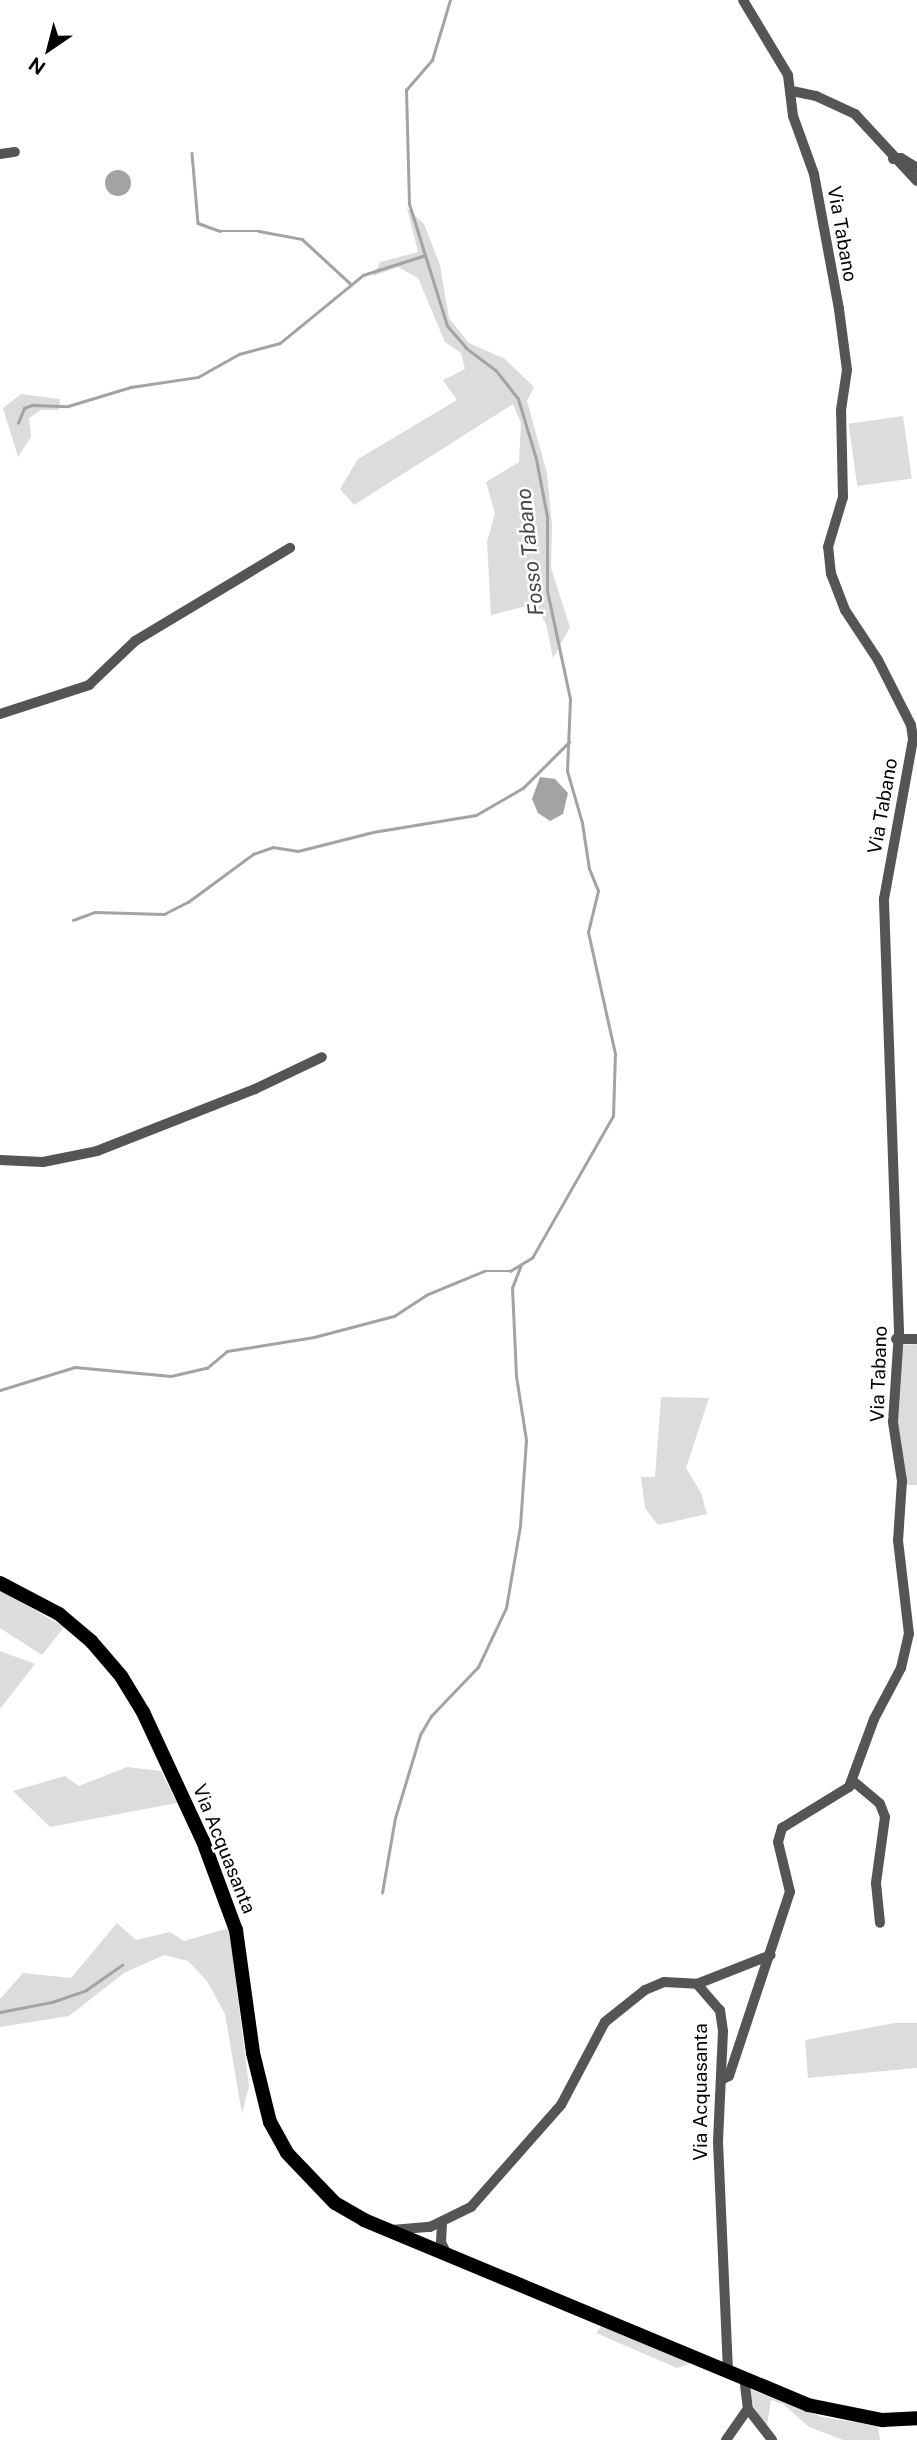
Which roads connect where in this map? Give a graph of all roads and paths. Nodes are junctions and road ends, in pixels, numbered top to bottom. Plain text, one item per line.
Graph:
1 (743, 0) edge
2 (792, 91) junction
3 (15, 152) dead end
4 (0, 153) edge
5 (893, 159) junction
6 (917, 168) edge
7 (917, 181) edge
8 (290, 548) dead end
9 (0, 714) edge
10 (915, 737) edge
11 (322, 1057) dead end
12 (0, 1160) edge
13 (896, 1339) junction
14 (917, 1339) edge
15 (0, 1583) edge
16 (853, 1781) junction
17 (880, 1923) dead end
18 (771, 1955) junction
19 (697, 1984) junction
20 (721, 2080) junction
21 (437, 2227) junction
22 (387, 2230) junction
23 (422, 2245) junction
24 (447, 2255) junction
25 (728, 2370) junction
26 (744, 2377) junction
27 (748, 2409) junction
28 (917, 2418) edge
29 (726, 2440) edge
30 (772, 2440) edge

1 - 2 street, Via Tabano
2 - 5 street
2 - 10 street, Via Tabano
3 - 4 street
5 - 6 street
5 - 7 street
8 - 9 street
10 - 13 street, Via Tabano
11 - 12 street
13 - 14 street
13 - 16 street, Via Tabano
15 - 22 main road, Via Acquasanta
16 - 17 street
16 - 18 street
18 - 19 street
18 - 20 street
19 - 20 street, Via Acquasanta
19 - 21 street
20 - 25 street, Via Acquasanta
21 - 22 street
21 - 23 street
21 - 24 street
22 - 23 main road, Via Acquasanta
23 - 24 main road, Via Acquasanta
24 - 25 main road, Via Acquasanta
25 - 26 main road, Via Acquasanta
26 - 27 street
26 - 28 main road, Via Acquasanta
27 - 29 street
27 - 30 street

